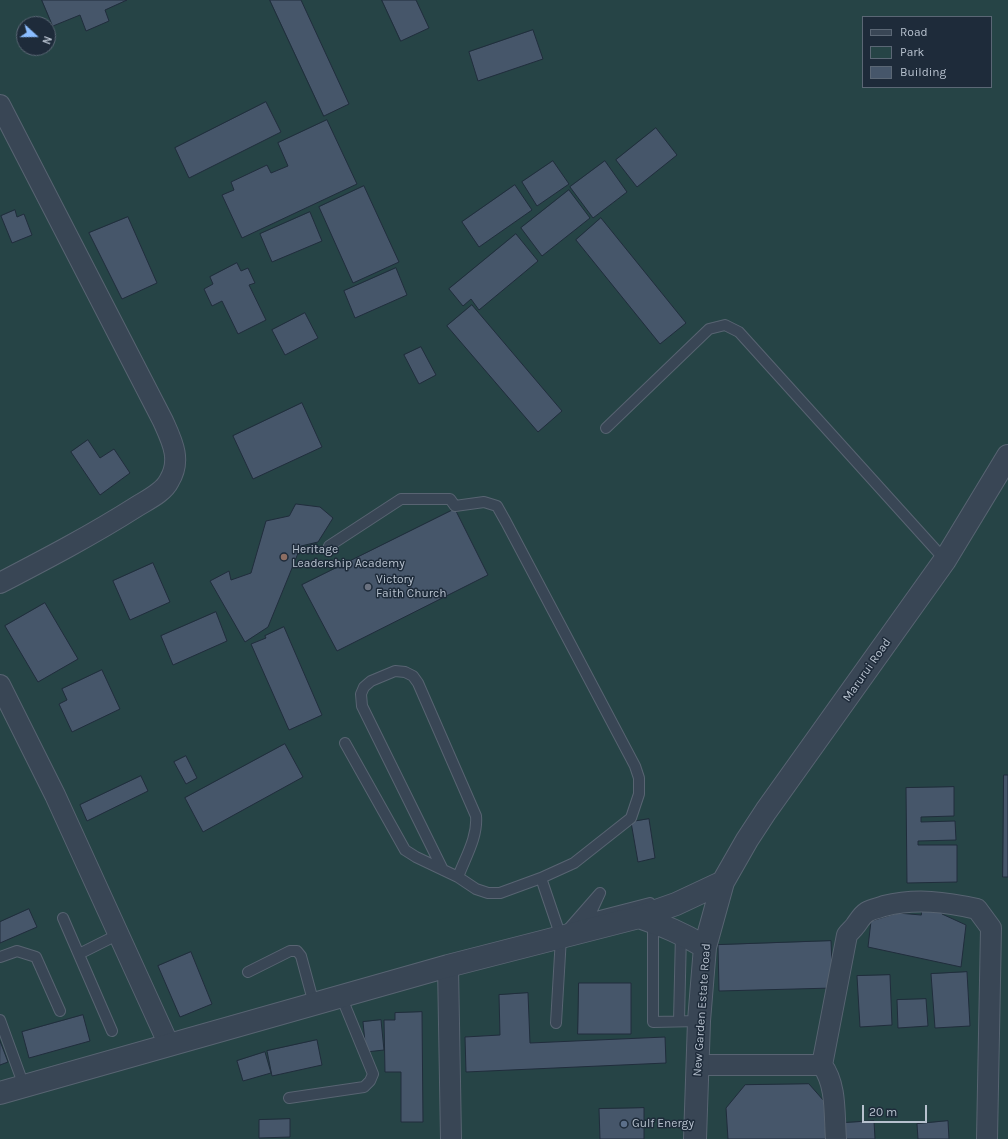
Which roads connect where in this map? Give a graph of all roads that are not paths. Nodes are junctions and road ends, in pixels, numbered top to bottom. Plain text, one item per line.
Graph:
1 (0, 105) edge
2 (606, 428) dead end
3 (1008, 456) edge
4 (329, 546) dead end
5 (945, 560) junction
6 (0, 583) edge
7 (0, 685) edge
8 (345, 743) dead end
9 (443, 870) junction
10 (458, 877) junction
11 (541, 878) junction
12 (723, 882) junction
13 (648, 917) junction
14 (63, 918) dead end
15 (681, 933) junction
16 (119, 934) junction
17 (560, 937) junction
18 (705, 947) junction
19 (79, 954) junction
20 (0, 957) edge
21 (448, 966) junction
22 (248, 972) dead end
23 (341, 996) junction
24 (314, 1004) junction
25 (60, 1011) dead end
26 (0, 1020) edge
27 (689, 1021) junction
28 (556, 1023) dead end
29 (112, 1031) dead end
30 (169, 1045) junction
31 (698, 1065) junction
32 (822, 1065) junction
33 (24, 1086) junction
34 (0, 1093) edge
35 (289, 1098) dead end
36 (451, 1139) edge
37 (695, 1139) edge
38 (836, 1139) edge
39 (987, 1139) edge

1 - 6 street
2 - 5 lane
3 - 5 street, Marurui Road
4 - 11 lane
5 - 12 street, Marurui Road
7 - 16 street
8 - 9 lane
9 - 10 lane
9 - 10 lane
10 - 11 lane
11 - 17 lane
12 - 13 street
12 - 18 street, New Garden Estate Road
13 - 15 street
13 - 17 street
13 - 17 lane
13 - 27 lane
14 - 19 lane
15 - 18 street
15 - 27 lane
16 - 19 lane
16 - 30 street
17 - 21 street
17 - 28 lane
18 - 27 street, New Garden Estate Road
19 - 29 lane
20 - 25 lane
21 - 23 street
21 - 36 street
22 - 24 lane
23 - 24 street
23 - 35 lane
24 - 30 street
26 - 33 lane
27 - 31 street, New Garden Estate Road
30 - 33 street
31 - 32 street
31 - 37 street, New Garden Estate Road
32 - 38 street
32 - 39 street
33 - 34 street

